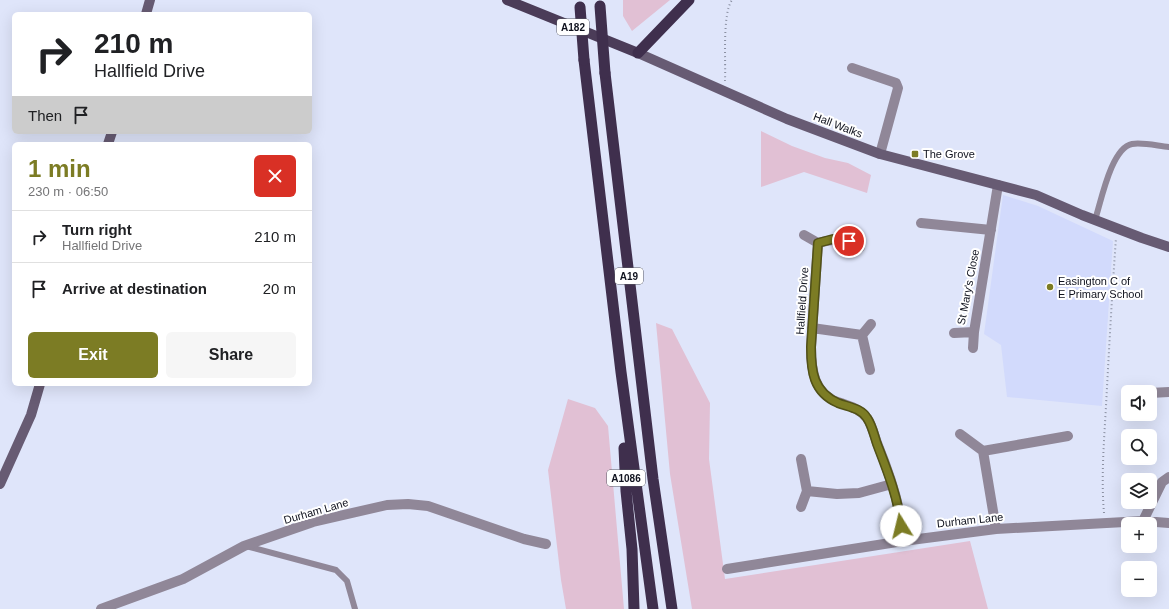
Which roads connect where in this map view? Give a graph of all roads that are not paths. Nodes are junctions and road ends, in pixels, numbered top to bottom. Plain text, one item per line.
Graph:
1 (150, 0) edge
2 (507, 0) edge
3 (689, 0) edge
4 (580, 2) edge
5 (600, 2) edge
6 (147, 12) edge
7 (638, 53) junction
8 (852, 68) dead end
9 (1169, 147) edge
10 (880, 154) junction
11 (998, 185) junction
12 (1095, 220) junction
13 (921, 223) dead end
14 (991, 230) junction
15 (804, 235) dead end
16 (818, 243) junction
17 (860, 247) dead end
18 (1169, 247) edge
19 (871, 324) dead end
20 (812, 328) junction
21 (974, 332) junction
22 (954, 333) dead end
23 (862, 335) junction
24 (973, 348) dead end
25 (870, 370) dead end
26 (621, 372) junction
27 (39, 386) edge
28 (1169, 392) edge
29 (1157, 393) edge
30 (960, 434) dead end
31 (1068, 436) dead end
32 (983, 451) junction
33 (801, 459) dead end
34 (1169, 477) edge
35 (653, 479) junction
36 (0, 484) edge
37 (892, 484) junction
38 (807, 491) junction
39 (801, 507) dead end
40 (1145, 517) edge
41 (1121, 522) edge
42 (1157, 522) edge
43 (1169, 523) edge
44 (996, 529) junction
45 (903, 540) junction
46 (546, 544) dead end
47 (244, 546) junction
48 (728, 569) dead end
49 (101, 609) edge
50 (355, 609) edge
51 (634, 609) edge
52 (653, 609) edge
53 (672, 609) edge
54 (678, 609) edge

1 - 6 main road
2 - 7 main road, Hall Walks / A182
3 - 7 highway
4 - 26 highway, A19, bridge
5 - 35 highway, A19, bridge
7 - 10 main road, Hall Walks
8 - 10 street
9 - 12 lane
10 - 11 main road, Hall Walks
11 - 12 main road, Hall Walks
11 - 14 street, St Mary's Close
12 - 18 main road, Hall Walks
13 - 14 street
14 - 21 street, St Mary's Close
15 - 16 street
16 - 17 street
16 - 20 street, Hallfield Drive
19 - 23 street
20 - 23 street
20 - 37 street, Hallfield Drive
21 - 22 street, St Mary's Close
21 - 24 street
23 - 25 street
26 - 51 highway, A1086
26 - 52 highway, A19
27 - 36 main road
28 - 29 street
30 - 32 street
31 - 32 street
32 - 44 street
33 - 38 street
34 - 40 street
35 - 53 highway, A19
35 - 54 highway, A1086
37 - 38 street
37 - 45 street, Hallfield Drive
38 - 39 street
41 - 44 street, Durham Lane
42 - 43 street, Durham Lane
44 - 45 street, Durham Lane
45 - 48 street, Durham Lane
46 - 47 street, Durham Lane
47 - 49 street, Durham Lane
47 - 50 lane

